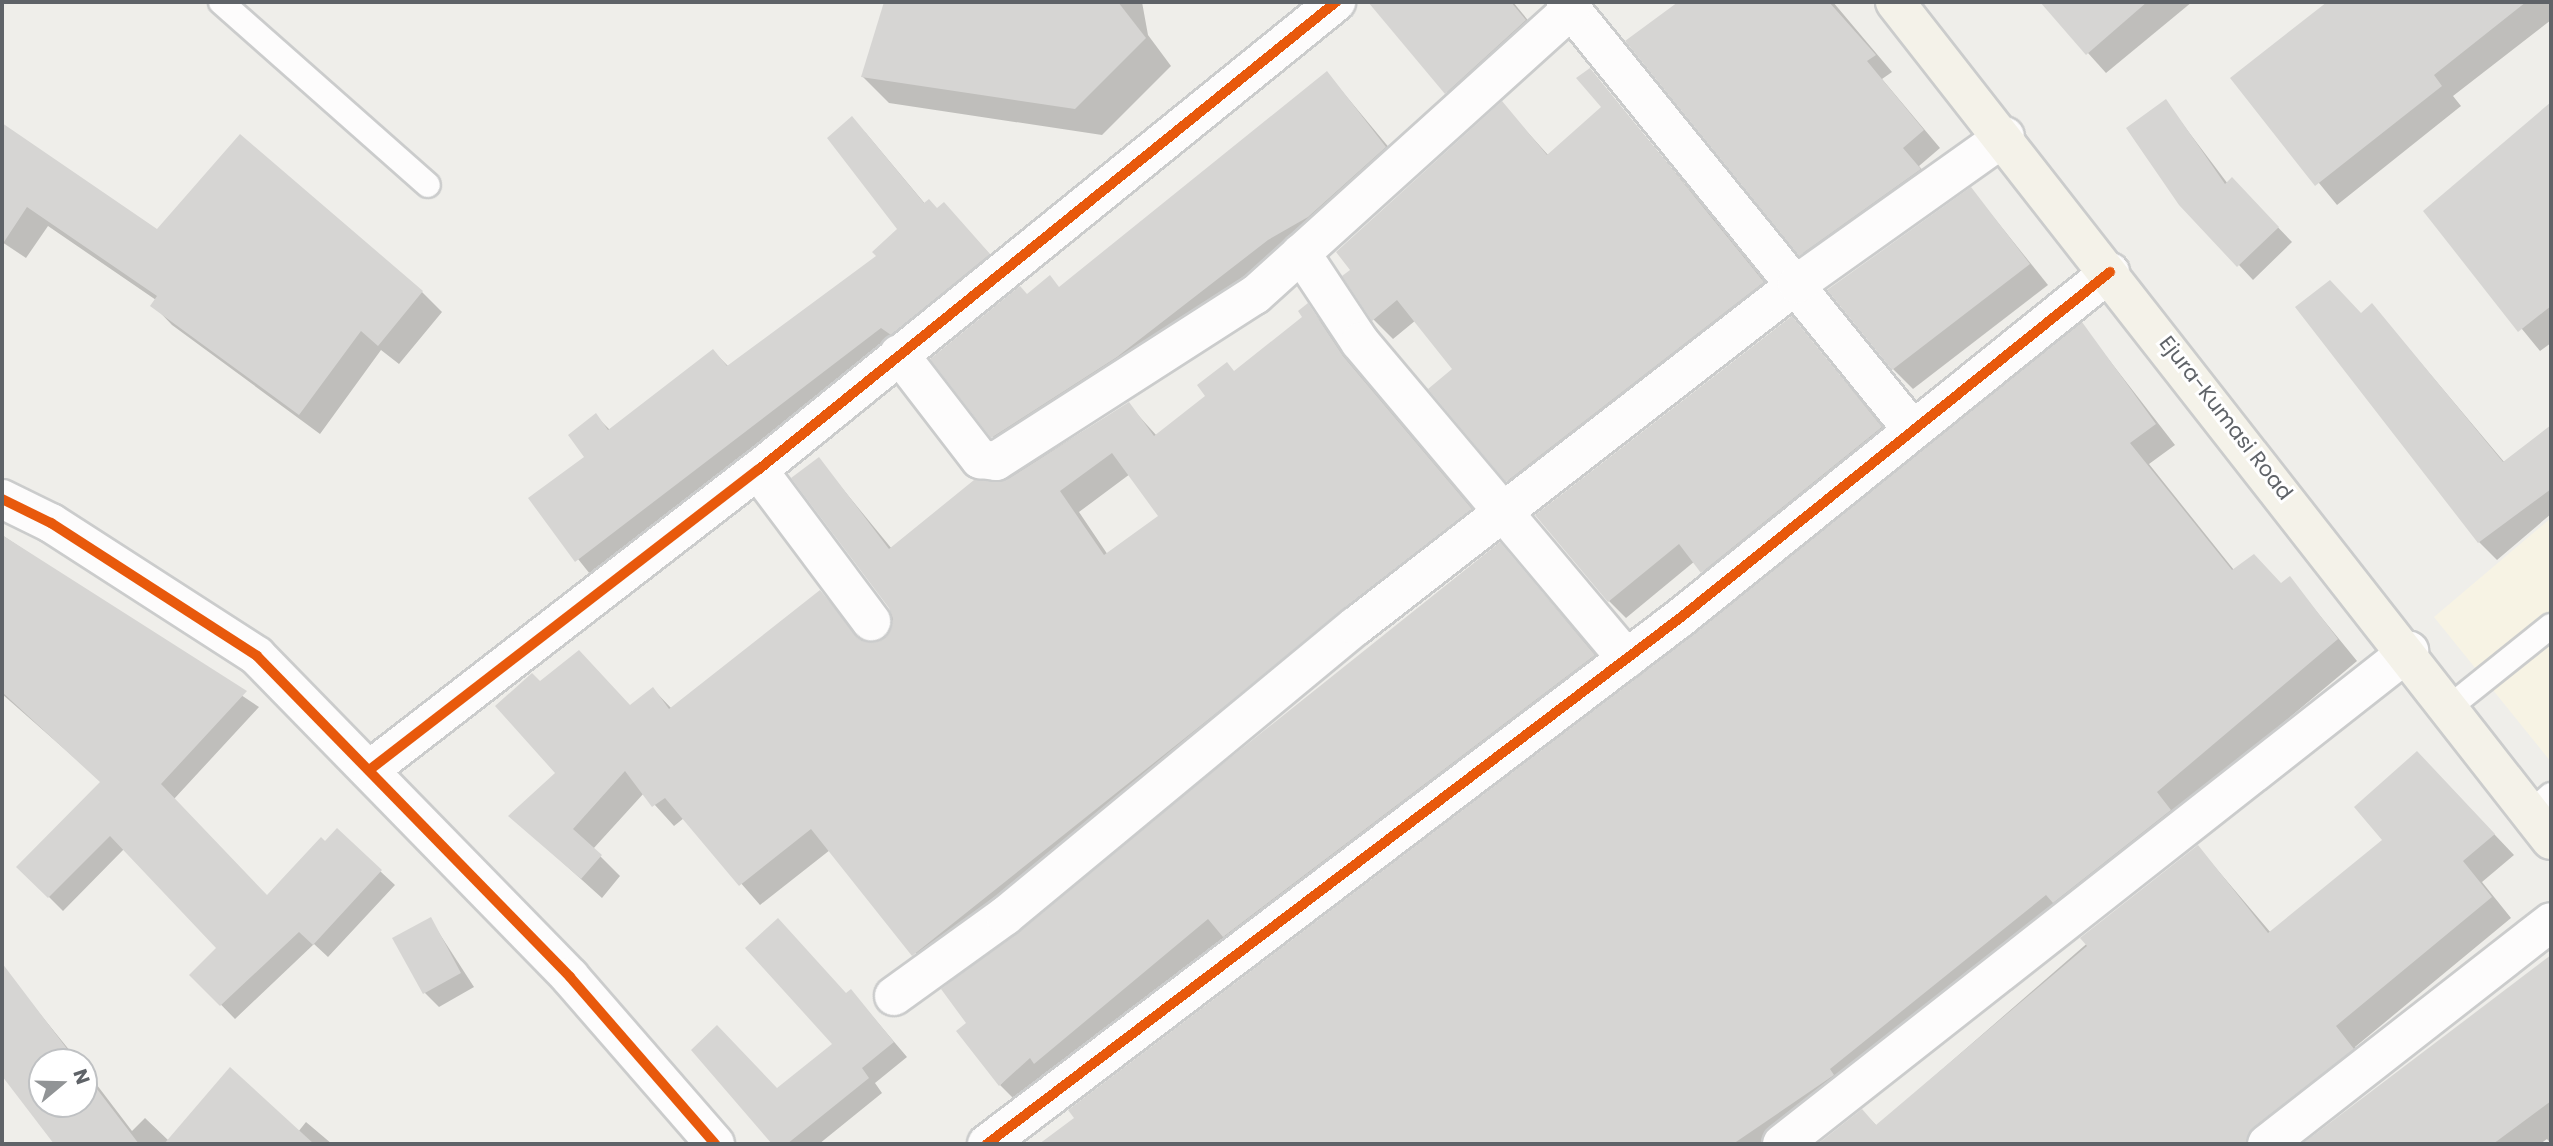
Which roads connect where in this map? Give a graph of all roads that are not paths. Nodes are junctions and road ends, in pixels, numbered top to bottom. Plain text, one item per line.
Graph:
1 (221, 2) edge
2 (1336, 2) edge
3 (1895, 2) edge
4 (1569, 5) edge
5 (2005, 136) junction
6 (428, 185) dead end
7 (1301, 253) junction
8 (2110, 272) junction
9 (1797, 284) junction
10 (899, 354) junction
11 (1911, 428) junction
12 (758, 470) junction
13 (2, 499) edge
14 (1501, 513) junction
15 (871, 621) dead end
16 (2551, 626) edge
17 (2409, 651) junction
18 (1628, 659) junction
19 (2451, 706) junction
20 (372, 768) junction
21 (2545, 816) edge
22 (2551, 922) edge
23 (894, 996) dead end
24 (715, 1144) edge
25 (987, 1144) edge
26 (1782, 1144) edge
27 (2267, 1144) edge

1 - 6 lane
2 - 10 street
3 - 5 main road, Ejura-Kumasi Road
4 - 7 street
4 - 9 street
5 - 8 main road, Ejura-Kumasi Road
5 - 9 street
7 - 10 street
7 - 14 street
8 - 11 street
8 - 17 main road, Ejura-Kumasi Road
9 - 11 street
9 - 14 street
10 - 12 street
11 - 18 street
12 - 15 street
12 - 20 street
13 - 20 street
14 - 18 street
14 - 23 street
16 - 19 lane
17 - 19 main road, Ejura-Kumasi Road
17 - 26 street
18 - 25 street
19 - 21 main road, Ejura-Kumasi Road
20 - 24 street
22 - 27 street

